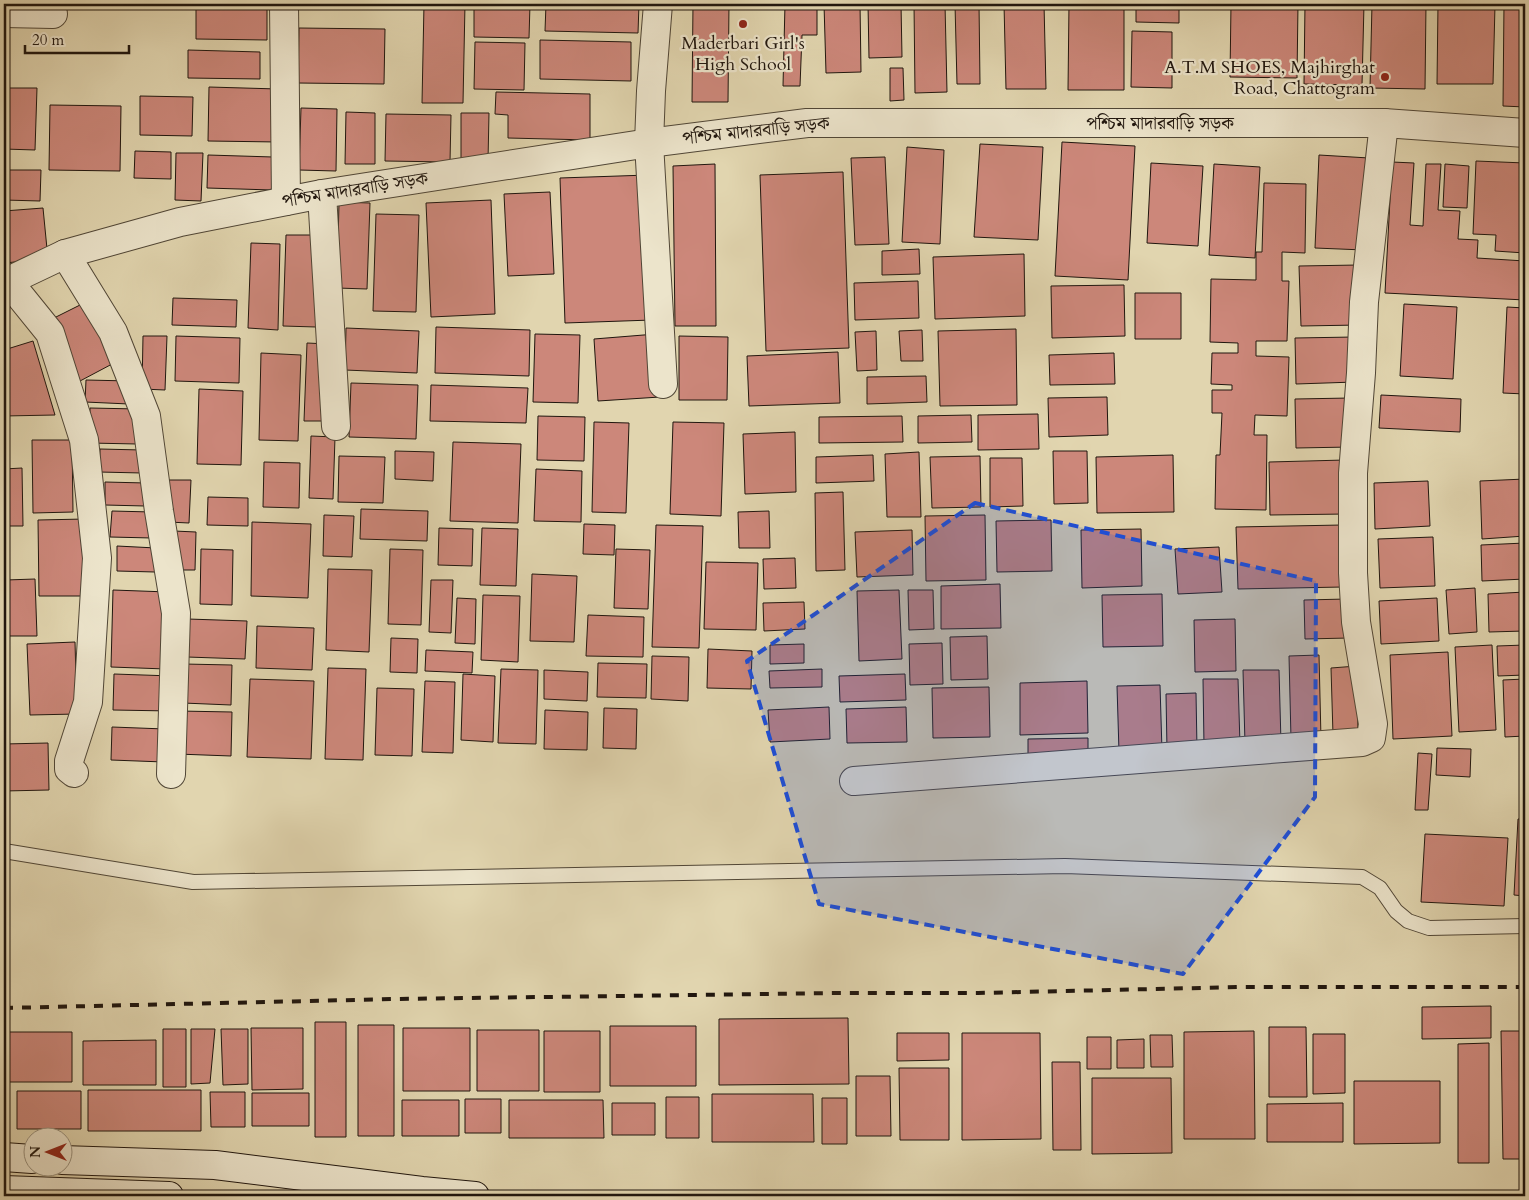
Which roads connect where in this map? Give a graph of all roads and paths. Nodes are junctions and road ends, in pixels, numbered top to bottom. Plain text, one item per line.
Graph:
1 (284, 4) edge
2 (658, 4) edge
3 (4, 13) edge
4 (53, 14) dead end
5 (1384, 123) junction
6 (1525, 133) edge
7 (649, 143) junction
8 (322, 194) junction
9 (286, 201) junction
10 (65, 254) junction
11 (6, 282) edge
12 (663, 384) dead end
13 (336, 426) dead end
14 (74, 773) dead end
15 (171, 774) dead end
16 (854, 781) dead end
17 (4, 851) edge
18 (1525, 926) edge
19 (4, 1158) edge
20 (22, 1158) edge
21 (72, 1160) edge
22 (4, 1190) edge
23 (169, 1196) edge
24 (475, 1196) edge

1 - 9 street
2 - 7 street
3 - 4 street
5 - 6 street, পশ্চিম মাদারবাড়ি সড়ক
5 - 7 street, পশ্চিম মাদারবাড়ি সড়ক
5 - 16 street
7 - 8 street, পশ্চিম মাদারবাড়ি সড়ক
7 - 12 street
8 - 9 street, পশ্চিম মাদারবাড়ি সড়ক
8 - 13 street
9 - 10 street, পশ্চিম মাদারবাড়ি সড়ক
10 - 11 street, পশ্চিম মাদারবাড়ি সড়ক
10 - 15 street
11 - 14 street
17 - 18 lane
19 - 20 street
21 - 24 street
22 - 23 street

